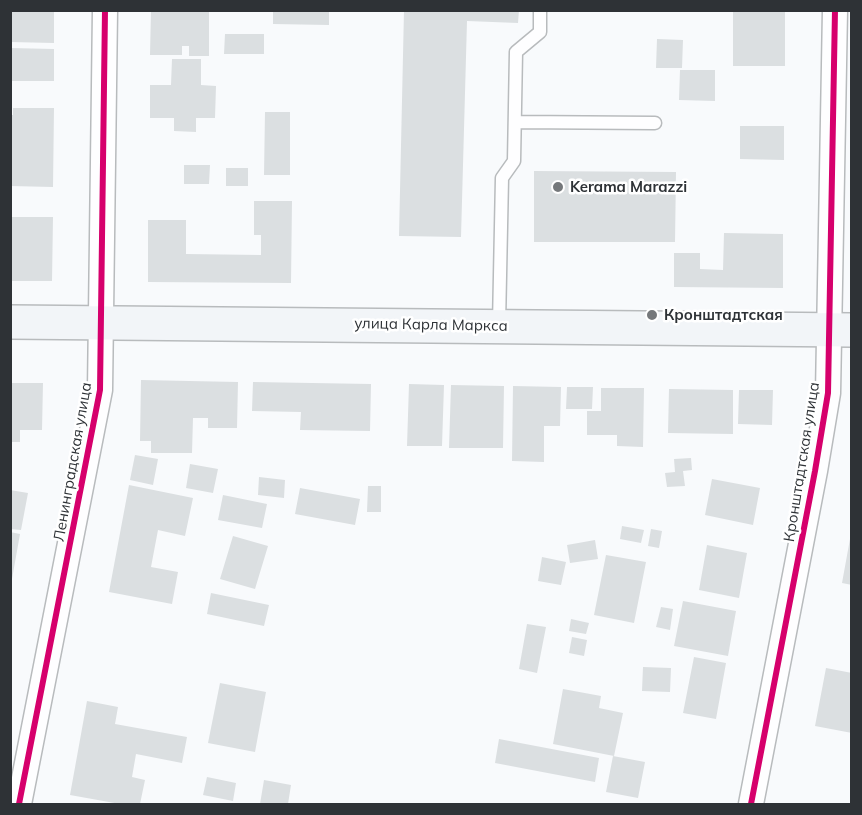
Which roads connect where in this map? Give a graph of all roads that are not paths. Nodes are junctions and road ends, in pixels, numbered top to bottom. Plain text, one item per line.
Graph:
1 (105, 10) edge
2 (540, 10) edge
3 (835, 10) edge
4 (515, 122) junction
5 (655, 123) dead end
6 (10, 322) edge
7 (101, 322) junction
8 (499, 326) junction
9 (841, 330) edge
10 (20, 804) edge
11 (751, 804) edge

1 - 7 street, Ленинградская улица
2 - 4 lane
3 - 9 street, Кронштадтская улица
4 - 5 lane
4 - 8 lane
6 - 7 main road, улица Карла Маркса
7 - 8 main road, улица Карла Маркса
7 - 10 street, Ленинградская улица
8 - 9 main road, улица Карла Маркса
9 - 11 street, Кронштадтская улица

